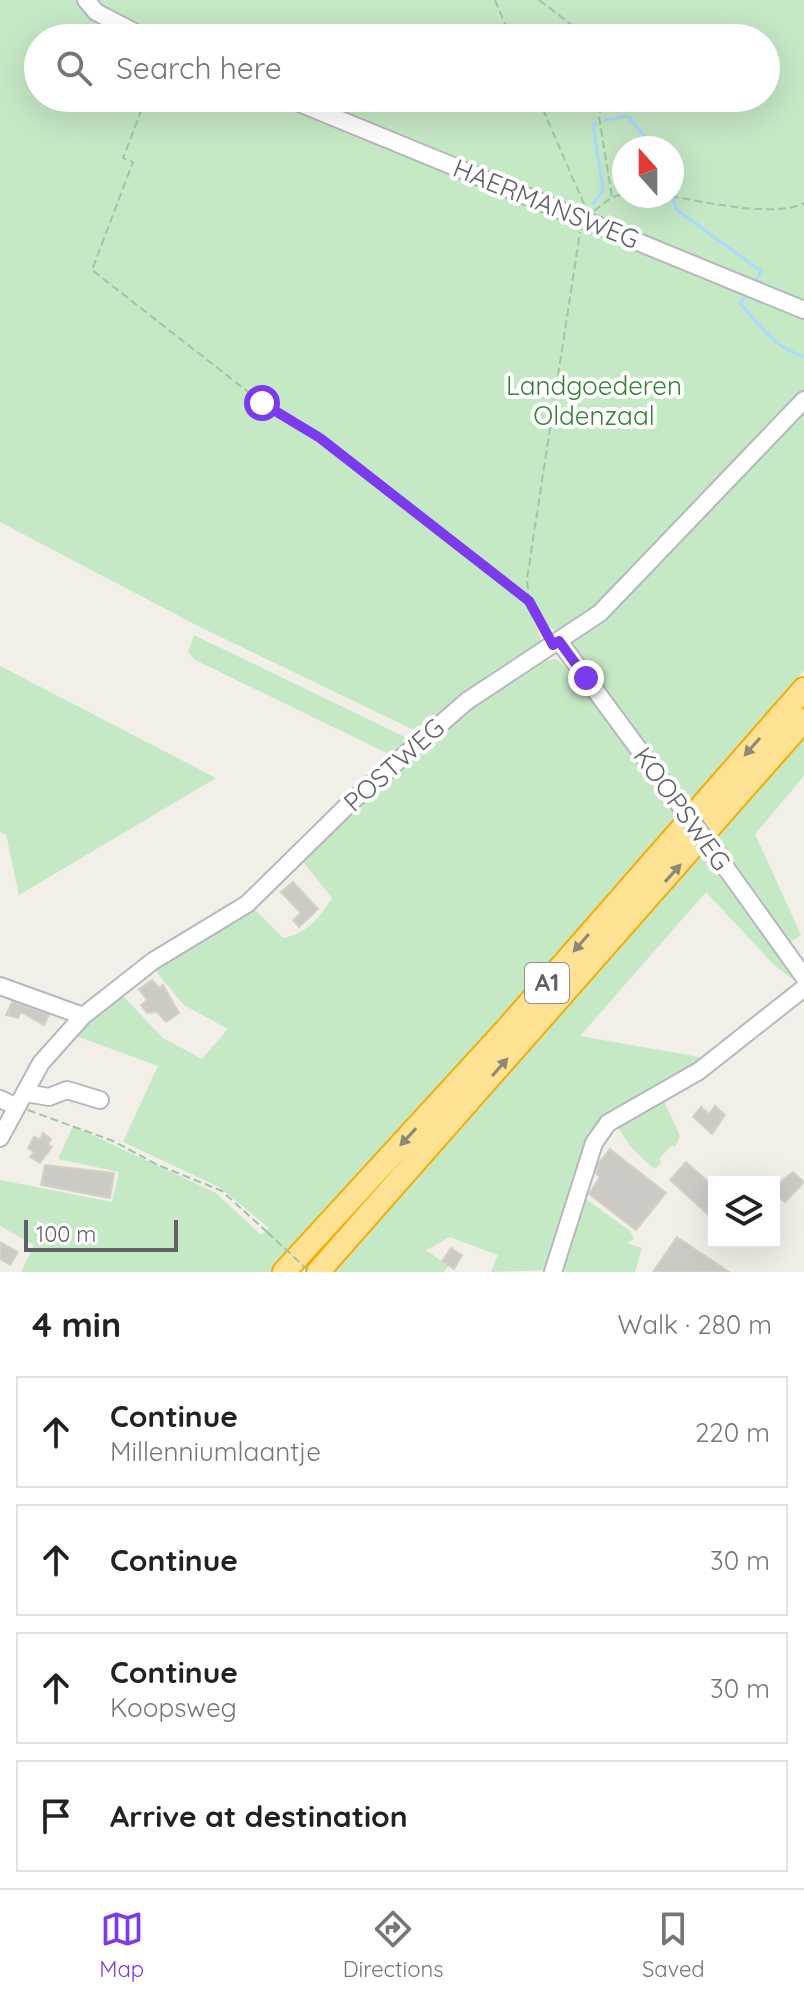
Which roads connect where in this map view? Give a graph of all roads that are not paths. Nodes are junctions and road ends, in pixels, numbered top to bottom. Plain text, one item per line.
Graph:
1 (86, 0) edge
2 (119, 24) edge
3 (322, 112) edge
4 (804, 310) edge
5 (804, 400) edge
6 (556, 643) junction
7 (804, 689) edge
8 (804, 720) edge
9 (804, 977) edge
10 (0, 986) edge
11 (804, 988) edge
12 (83, 1016) junction
13 (0, 1099) edge
14 (21, 1100) junction
15 (100, 1100) dead end
16 (0, 1138) edge
17 (284, 1272) edge
18 (318, 1272) edge
19 (553, 1272) edge

1 - 2 street
3 - 4 street, HAERMANSWEG
5 - 6 street, POSTWEG
6 - 9 street, KOOPSWEG, bridge
6 - 12 street, POSTWEG
7 -> 17 highway, A1
18 -> 8 highway, A1
10 - 12 street
11 - 19 street
12 - 14 street, POSTWEG
13 - 14 street
14 - 15 street
14 - 16 street, POSTWEG

